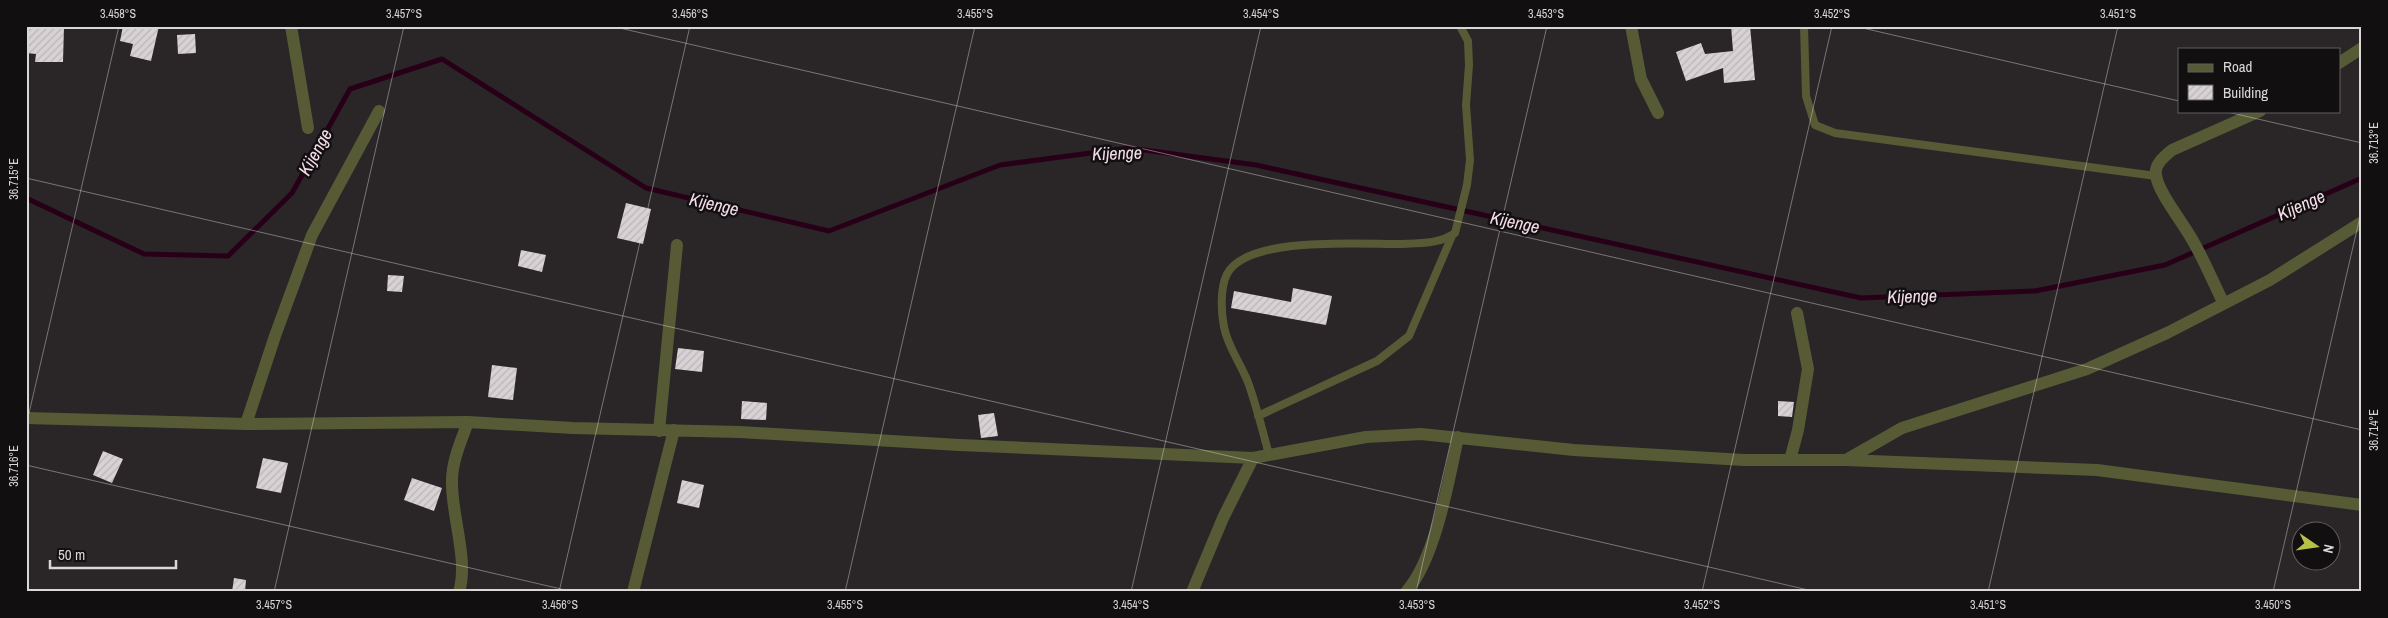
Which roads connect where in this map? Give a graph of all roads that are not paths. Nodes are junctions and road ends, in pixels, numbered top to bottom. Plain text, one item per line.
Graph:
1 (291, 26) edge
2 (1460, 26) edge
3 (1631, 26) edge
4 (1804, 26) edge
5 (2362, 48) edge
6 (2340, 62) edge
7 (379, 111) dead end
8 (2258, 112) edge
9 (1658, 113) dead end
10 (308, 128) dead end
11 (2156, 176) junction
12 (2362, 222) edge
13 (1454, 233) junction
14 (677, 245) dead end
15 (2222, 302) junction
16 (1796, 313) dead end
17 (1258, 416) junction
18 (26, 418) edge
19 (468, 422) junction
20 (246, 424) junction
21 (674, 430) junction
22 (660, 431) junction
23 (1458, 437) junction
24 (1269, 455) junction
25 (1253, 458) junction
26 (1790, 460) junction
27 (1846, 460) junction
28 (2362, 505) edge
29 (459, 592) edge
30 (633, 592) edge
31 (1192, 592) edge
32 (1406, 592) edge

1 - 10 street
2 - 13 lane
3 - 9 street
4 - 11 lane
5 - 6 street
7 - 20 street
8 - 11 street
11 - 15 street
12 - 15 street
13 - 17 lane
13 - 17 lane
14 - 22 street
15 - 27 street
16 - 26 street
17 - 24 lane
18 - 20 street
19 - 20 street
19 - 22 street
19 - 29 street
21 - 22 street
21 - 25 street
21 - 30 street
23 - 24 street
23 - 26 street
23 - 32 street
24 - 25 street
25 - 31 street
26 - 27 street
27 - 28 street

